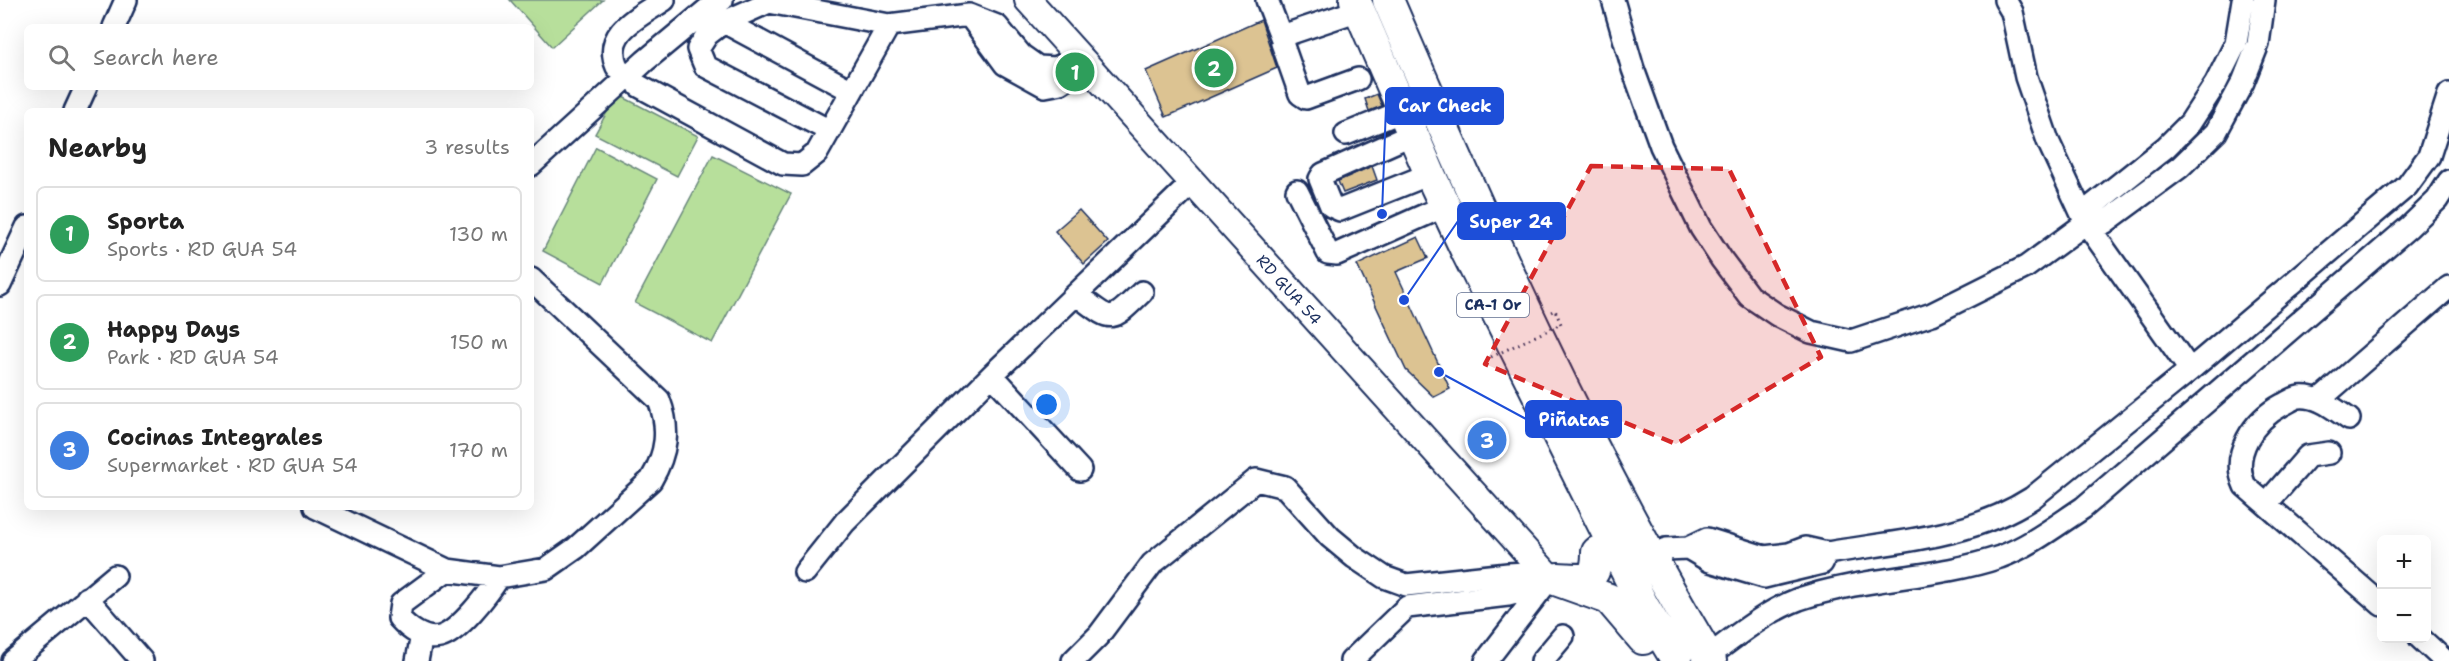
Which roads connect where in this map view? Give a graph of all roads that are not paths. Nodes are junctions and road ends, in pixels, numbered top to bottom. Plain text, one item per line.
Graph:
1 (126, 0) edge
2 (664, 0) edge
3 (722, 0) edge
4 (1028, 0) edge
5 (1267, 0) edge
6 (1388, 0) edge
7 (1613, 0) edge
8 (2005, 0) edge
9 (2243, 0) edge
10 (2264, 0) edge
11 (1357, 5) edge
12 (723, 22) junction
13 (115, 24) edge
14 (889, 25) junction
15 (1282, 39) junction
16 (1083, 61) junction
17 (617, 67) dead end
18 (1358, 79) dead end
19 (639, 86) dead end
20 (85, 90) edge
21 (852, 91) junction
22 (2449, 94) edge
23 (76, 108) edge
24 (1408, 123) junction
25 (830, 130) junction
26 (1346, 134) dead end
27 (534, 162) edge
28 (1430, 174) junction
29 (2449, 181) edge
30 (1193, 182) junction
31 (1297, 191) dead end
32 (1445, 206) junction
33 (2086, 223) junction
34 (22, 252) edge
35 (1467, 253) junction
36 (534, 282) edge
37 (0, 285) edge
38 (2449, 287) edge
39 (1142, 292) dead end
40 (1077, 295) junction
41 (1541, 313) junction
42 (2190, 370) junction
43 (992, 375) junction
44 (2319, 400) junction
45 (2349, 419) dead end
46 (2329, 453) dead end
47 (1080, 470) dead end
48 (2266, 504) junction
49 (321, 510) edge
50 (1677, 548) junction
51 (1597, 552) junction
52 (447, 570) junction
53 (805, 572) dead end
54 (115, 576) dead end
55 (499, 577) junction
56 (1551, 578) junction
57 (1406, 585) junction
58 (87, 598) junction
59 (2377, 601) edge
60 (1407, 607) junction
61 (422, 635) junction
62 (1563, 636) dead end
63 (2425, 643) edge
64 (1649, 650) edge
65 (1720, 656) edge
66 (1493, 659) edge
67 (13, 661) edge
68 (142, 661) edge
69 (417, 661) edge
70 (1073, 661) edge
71 (1351, 661) edge
72 (1542, 661) edge
73 (1677, 661) edge
74 (2445, 661) edge

1 - 13 street
2 - 17 street
3 - 27 street
4 - 16 main road, RD GUA 54
5 - 15 street
6 - 41 highway, CA-1 Or
7 - 33 street
8 - 33 street
9 - 33 street
10 - 33 street
11 - 15 street
11 - 24 highway, CA-1 Or
12 - 14 street
12 - 21 street
12 - 25 street
14 - 16 street
14 - 21 street
15 - 18 street
16 - 30 main road, RD GUA 54
19 - 25 street
20 - 23 street
21 - 25 street
22 - 42 street
24 - 26 street
24 - 28 highway, CA-1 Or
24 - 28 street
28 - 32 highway, CA-1 Or
29 - 65 street
30 - 40 street
30 - 56 main road, RD GUA 54
31 - 32 street
32 - 35 highway, CA-1 Or
33 - 42 street
34 - 37 street
35 - 51 highway
35 - 73 highway, CA-1 Or
36 - 55 street
38 - 44 street
39 - 40 street
40 - 43 street
41 - 50 highway
41 - 65 highway, CA-1 Or
42 - 50 street
43 - 47 street
43 - 53 street
44 - 45 street
44 - 48 street
46 - 48 street
48 - 59 street
49 - 52 street
50 - 65 highway
51 - 56 highway
51 - 64 highway
52 - 55 street
52 - 61 street
54 - 58 street
55 - 61 street
56 - 57 street
56 - 60 street
56 - 64 highway
56 - 66 street
57 - 60 street
57 - 70 street
58 - 67 street
58 - 68 street
60 - 71 street
61 - 69 street
62 - 72 street
63 - 74 street

